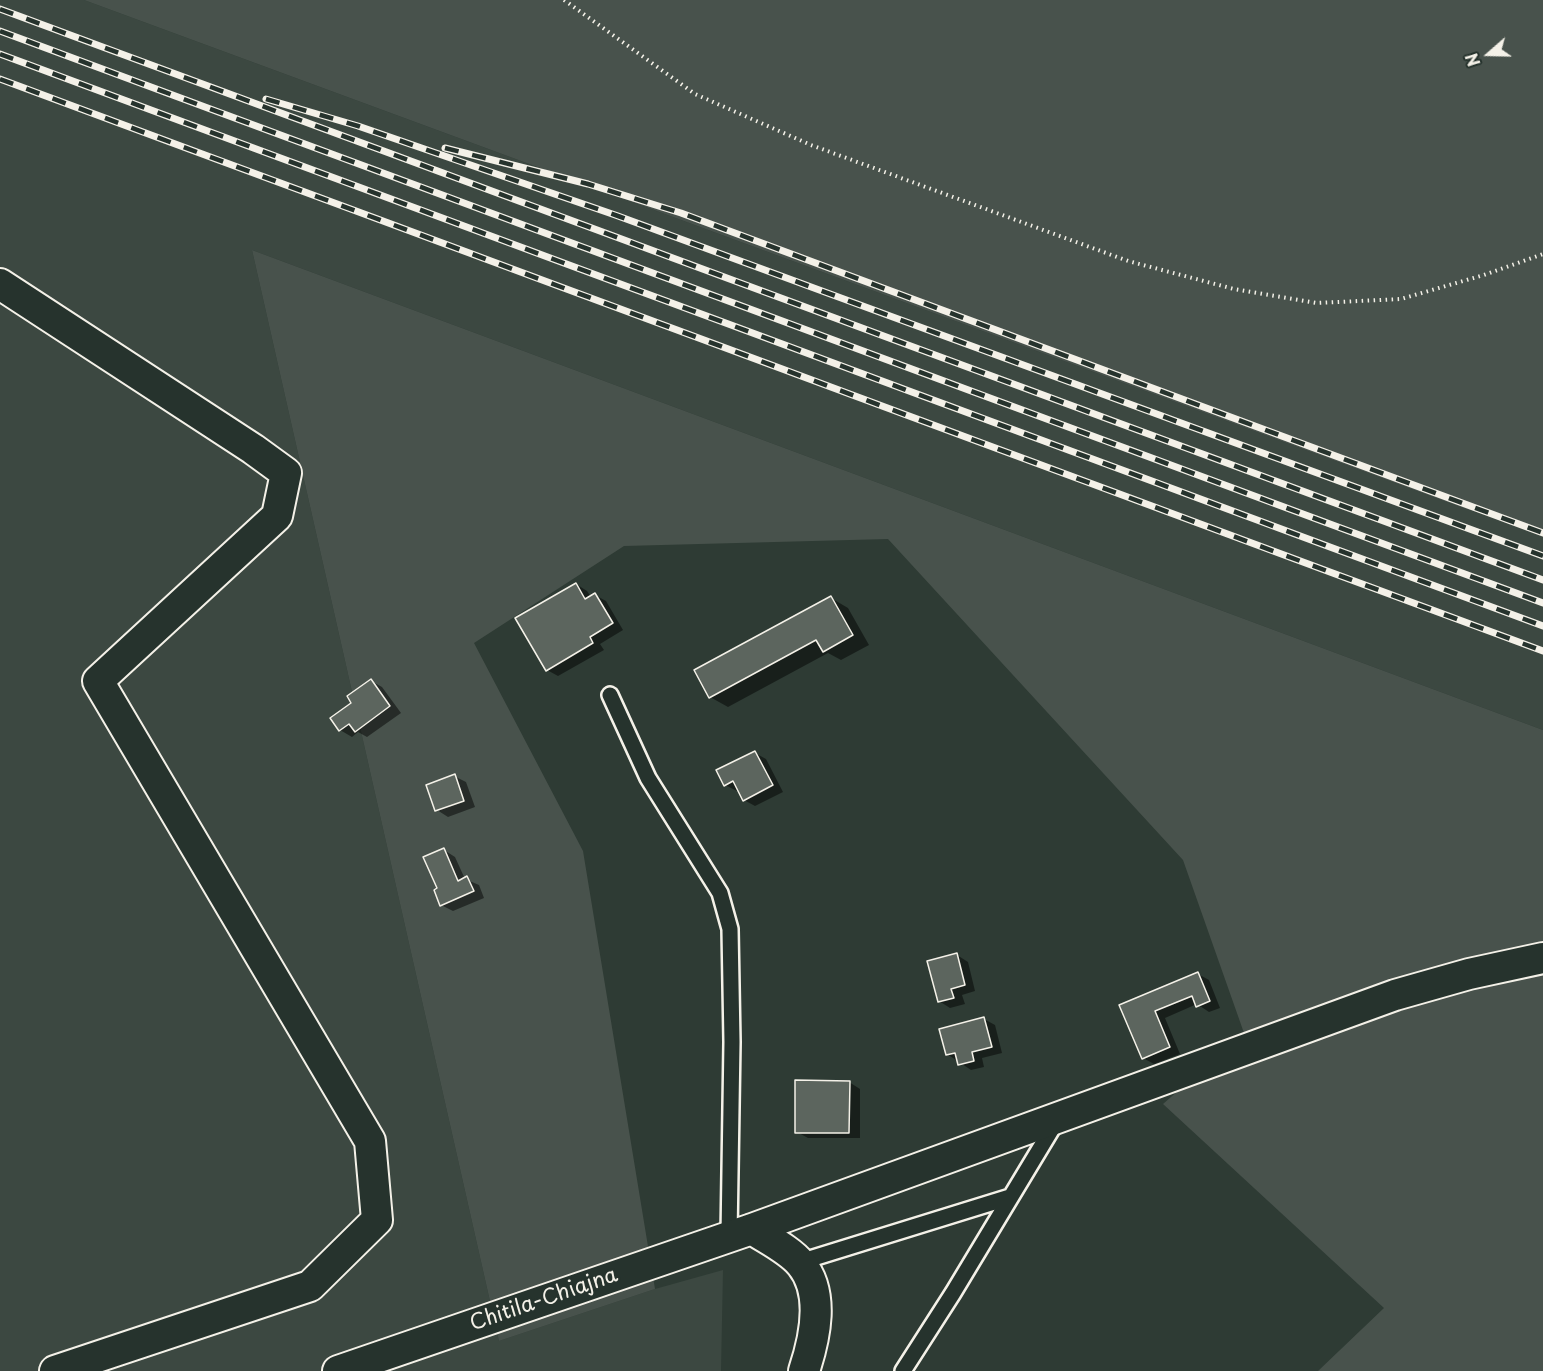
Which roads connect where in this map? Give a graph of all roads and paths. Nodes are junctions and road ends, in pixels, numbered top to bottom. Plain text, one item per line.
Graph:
1 (564, 0) edge
2 (1543, 254) edge
3 (0, 284) edge
4 (610, 695) dead end
5 (1543, 958) edge
6 (1059, 1117) junction
7 (1010, 1197) junction
8 (740, 1233) junction
9 (800, 1262) junction
10 (55, 1371) edge
11 (338, 1371) edge
12 (804, 1371) edge
13 (903, 1371) edge

1 - 2 path
3 - 10 street
4 - 8 lane
5 - 6 street, Chitila-Chiajna
6 - 7 lane
6 - 8 street, Chitila-Chiajna
7 - 9 lane
7 - 13 lane
8 - 9 street
8 - 11 street, Chitila-Chiajna
9 - 12 street

